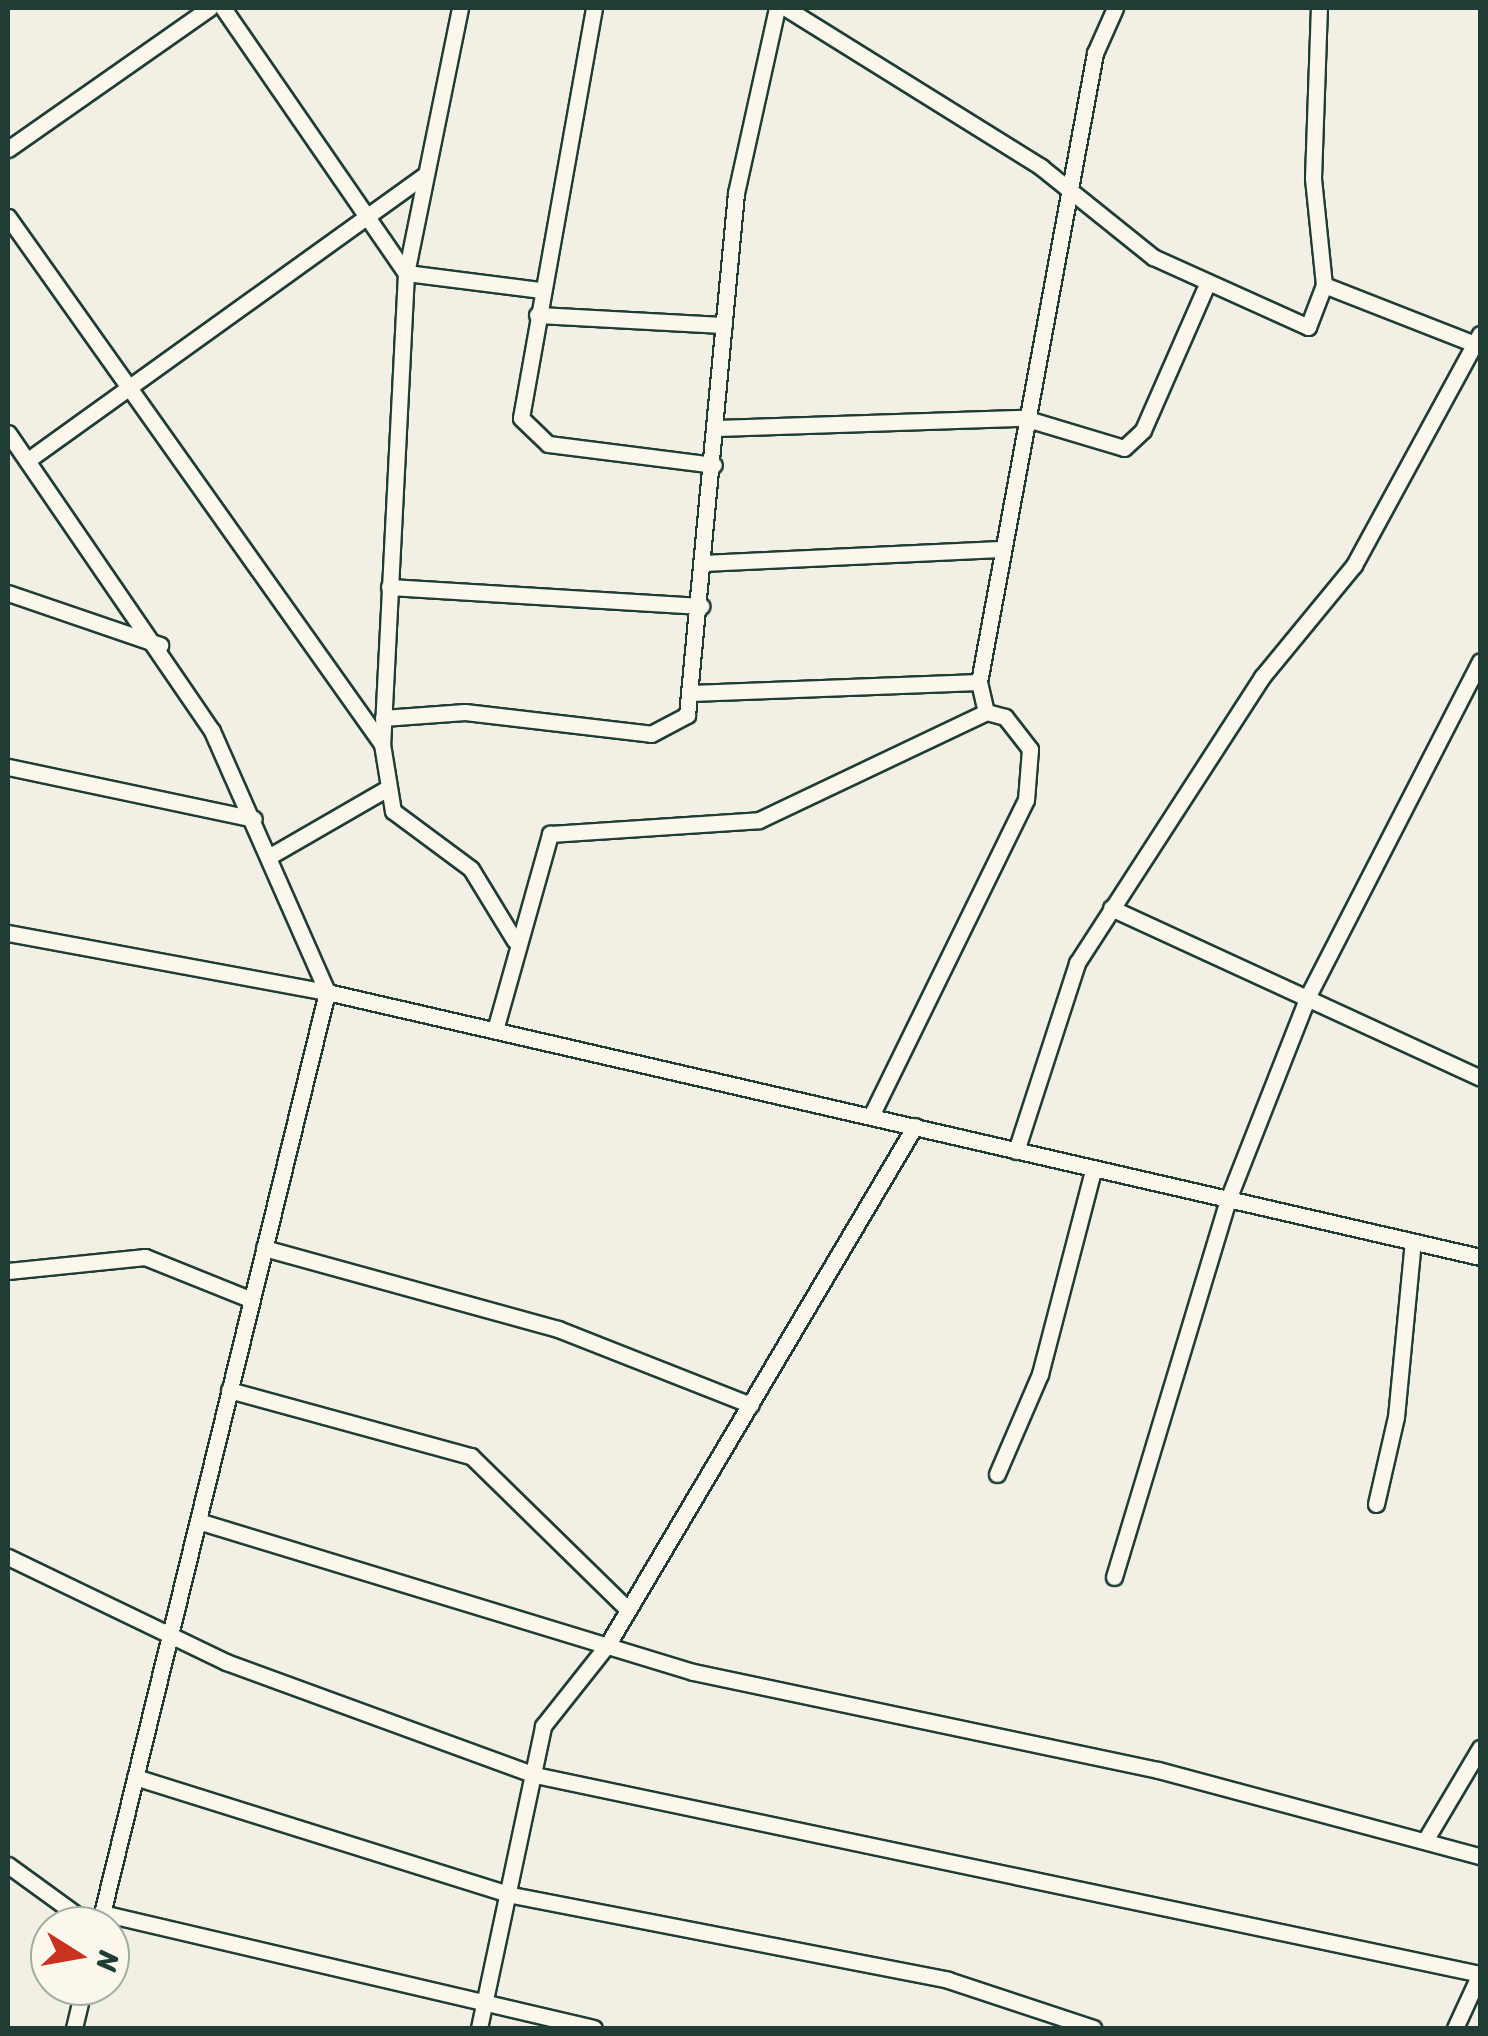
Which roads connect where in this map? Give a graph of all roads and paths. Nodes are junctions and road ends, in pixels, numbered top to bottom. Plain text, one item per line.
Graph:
1 (209, 8) edge
2 (222, 8) edge
3 (460, 8) edge
4 (594, 8) edge
5 (777, 8) edge
6 (786, 8) edge
7 (1115, 8) edge
8 (1320, 8) edge
9 (8, 149) edge
10 (424, 175) junction
11 (1069, 186) junction
12 (8, 217) edge
13 (365, 217) junction
14 (406, 274) junction
15 (1208, 284) junction
16 (1324, 286) junction
17 (540, 290) junction
18 (538, 314) junction
19 (724, 325) junction
20 (1479, 341) edge
21 (133, 386) junction
22 (1024, 418) junction
23 (717, 428) junction
24 (8, 433) edge
25 (28, 460) junction
26 (714, 465) junction
27 (998, 548) junction
28 (705, 562) junction
29 (388, 586) junction
30 (8, 593) edge
31 (702, 606) junction
32 (162, 646) junction
33 (1480, 662) edge
34 (979, 682) junction
35 (691, 693) junction
36 (986, 712) junction
37 (383, 718) junction
38 (382, 744) junction
39 (8, 768) edge
40 (386, 789) junction
41 (254, 819) junction
42 (270, 856) junction
43 (1111, 908) junction
44 (8, 932) edge
45 (515, 941) junction
46 (327, 992) junction
47 (1309, 994) junction
48 (495, 1030) junction
49 (1480, 1078) edge
50 (871, 1116) junction
51 (915, 1126) junction
52 (1016, 1151) junction
53 (1093, 1170) junction
54 (1227, 1202) junction
55 (1413, 1242) junction
56 (264, 1248) junction
57 (1480, 1257) edge
58 (8, 1270) edge
59 (252, 1300) junction
60 (230, 1390) junction
61 (751, 1405) junction
62 (997, 1474) dead end
63 (1376, 1504) dead end
64 (198, 1521) junction
65 (8, 1557) edge
66 (1114, 1577) dead end
67 (628, 1610) junction
68 (169, 1638) junction
69 (608, 1644) junction
70 (1480, 1748) edge
71 (534, 1774) junction
72 (136, 1777) junction
73 (1426, 1839) junction
74 (1480, 1856) edge
75 (8, 1865) edge
76 (512, 1895) junction
77 (73, 1906) edge
78 (102, 1906) edge
79 (130, 1928) edge
80 (1480, 1974) edge
81 (486, 2000) junction
82 (479, 2028) edge
83 (594, 2028) edge
84 (1093, 2028) edge
85 (1454, 2028) edge

1 - 9 street
2 - 13 street
3 - 10 street
4 - 17 street
5 - 19 street
6 - 11 street
7 - 11 street
8 - 16 street
10 - 13 street
10 - 14 street
11 - 15 street
11 - 22 street
12 - 21 street
13 - 14 street
13 - 21 street
14 - 17 street
14 - 29 street
15 - 16 street
15 - 22 street
16 - 20 street
17 - 18 street
18 - 19 street
18 - 26 street
19 - 23 street
20 - 43 street
21 - 25 street
21 - 38 street
22 - 23 street
22 - 27 street
23 - 26 street
24 - 25 street
25 - 32 street
26 - 28 street
27 - 28 street
27 - 34 street
28 - 31 street
29 - 31 street
29 - 37 street
30 - 32 street
31 - 35 street
32 - 41 street
33 - 47 street
34 - 35 street
34 - 36 street
35 - 37 street
36 - 45 street
36 - 50 street
37 - 38 street
38 - 40 street
39 - 41 street
40 - 42 street
40 - 45 street
41 - 42 street
42 - 46 street
43 - 47 street
43 - 52 street
44 - 46 street
45 - 48 street
46 - 48 street
46 - 56 street
47 - 49 street
47 - 54 street
48 - 50 street
50 - 51 street
51 - 52 street
51 - 61 street
52 - 53 street
53 - 54 street
53 - 62 street
54 - 55 street
54 - 66 street
55 - 57 street
55 - 63 street
56 - 59 street
56 - 61 street
58 - 59 street
59 - 60 street
60 - 64 street
60 - 67 street
61 - 67 street
64 - 68 street
64 - 69 street
65 - 68 street
67 - 69 street
68 - 71 street
68 - 72 street
69 - 71 street
69 - 73 street
70 - 73 street
71 - 76 street
71 - 80 street
72 - 76 street
72 - 78 street
73 - 74 street
75 - 77 street
76 - 81 street
76 - 84 street
79 - 81 street
80 - 85 street
81 - 82 street
81 - 83 street

